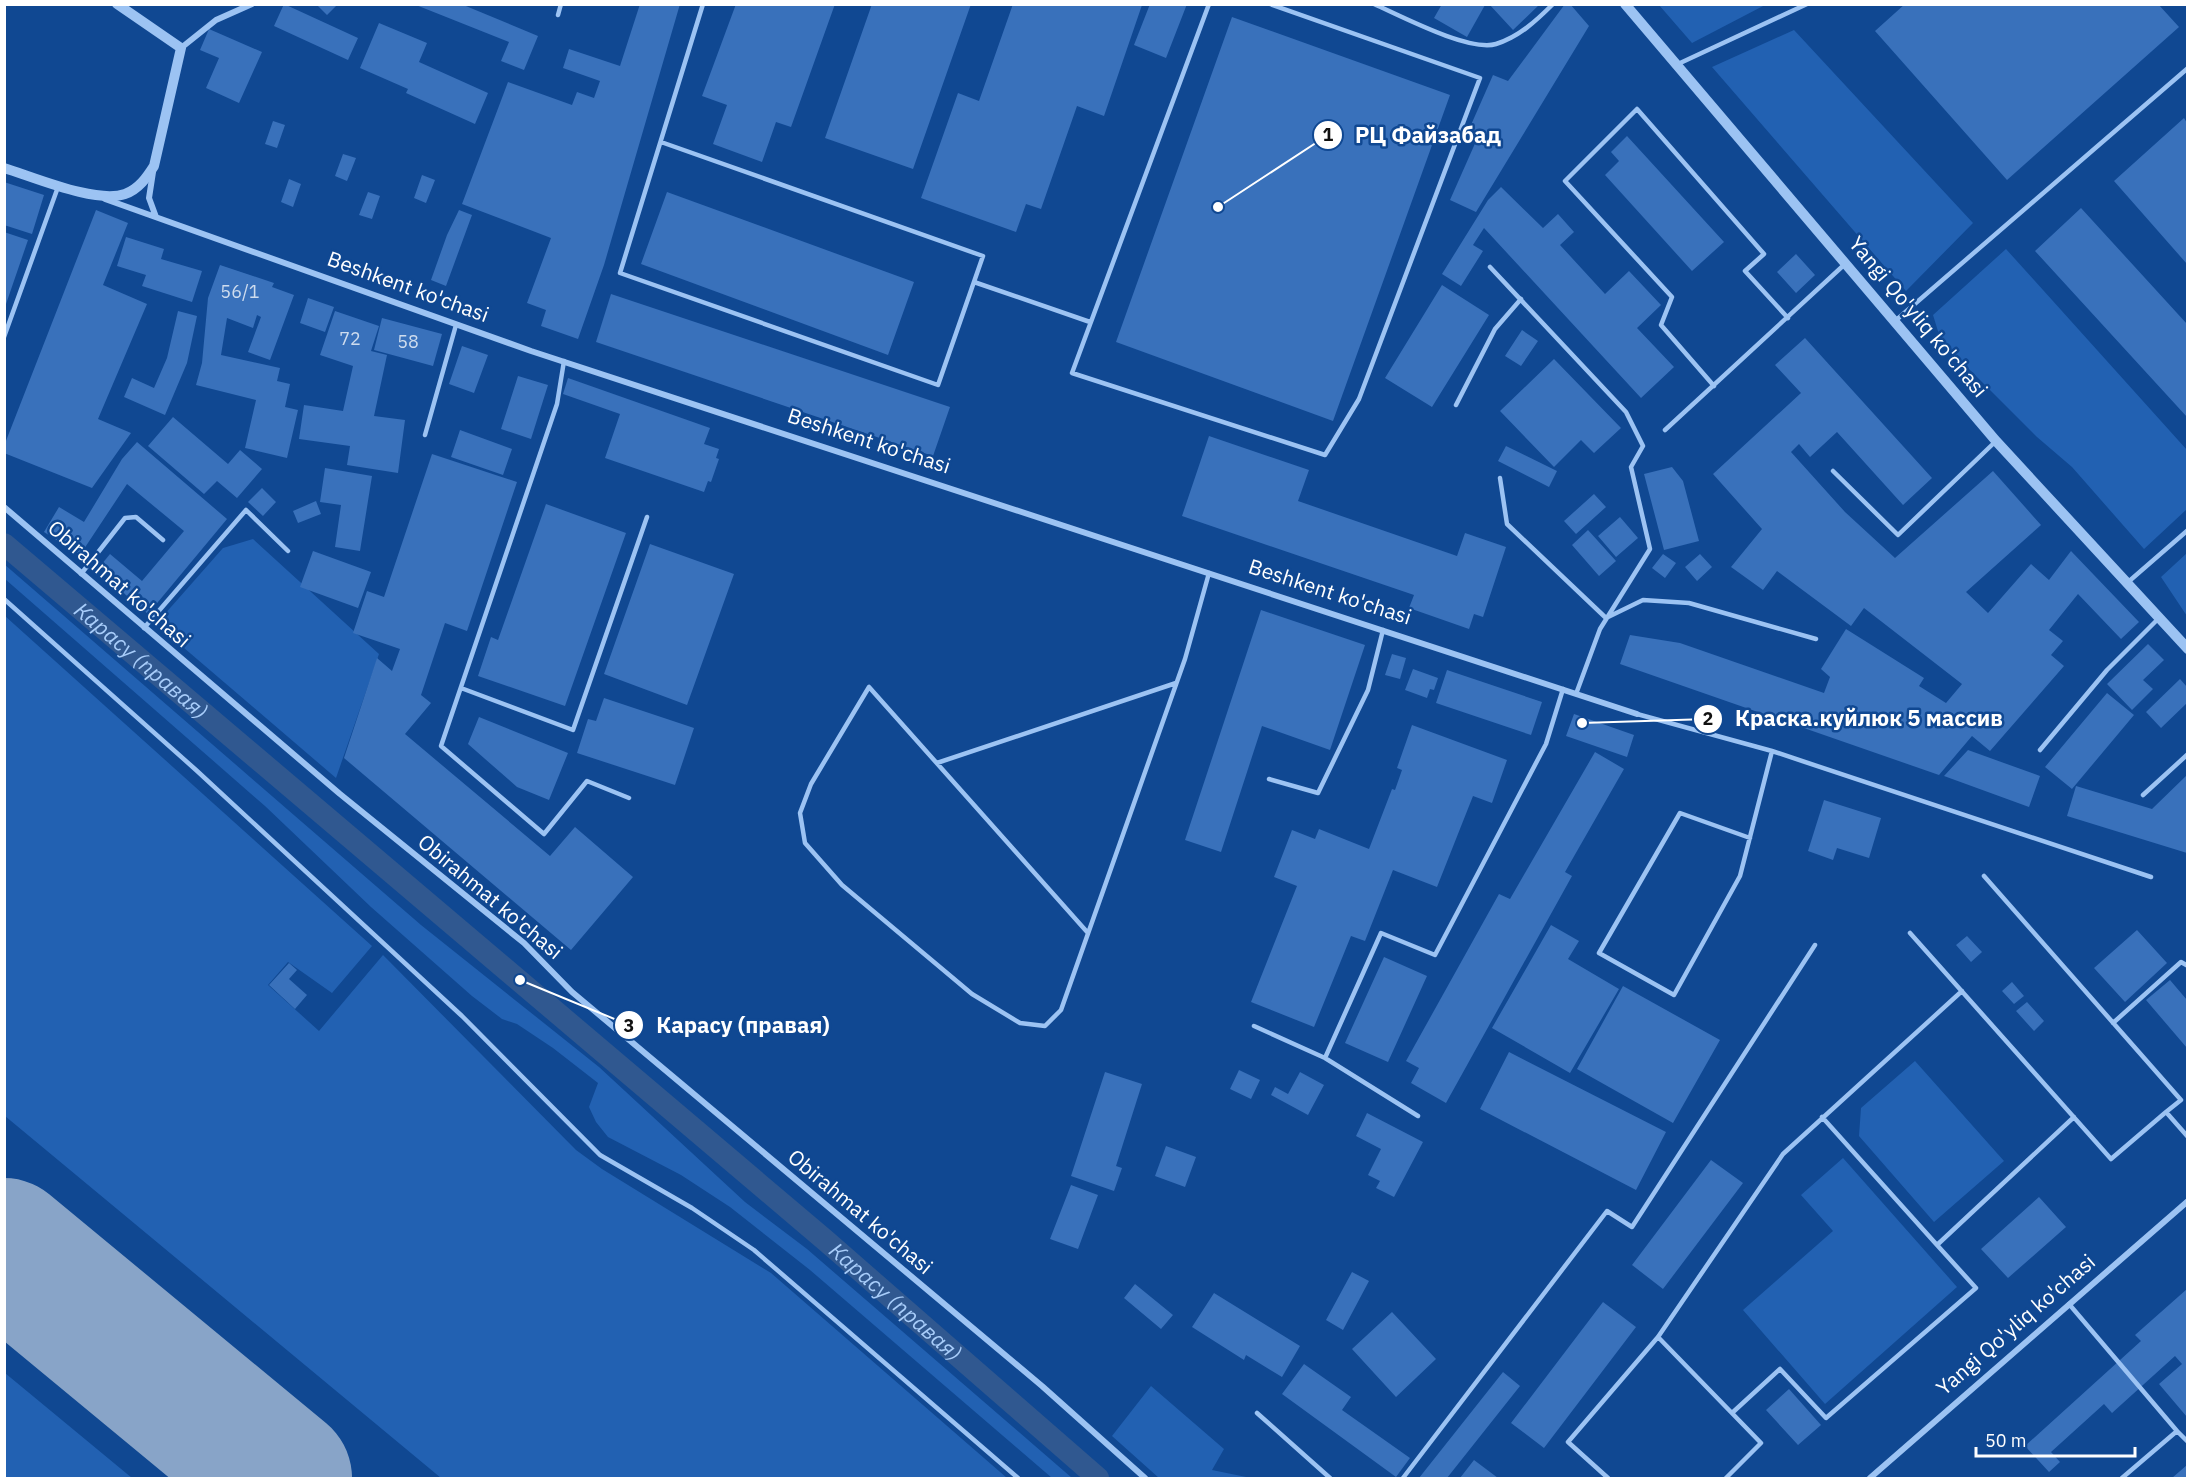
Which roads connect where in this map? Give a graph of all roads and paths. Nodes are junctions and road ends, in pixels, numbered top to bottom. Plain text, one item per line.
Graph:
1 (117, 4) edge
2 (252, 4) edge
3 (561, 4) edge
4 (703, 4) edge
5 (1209, 4) edge
6 (1270, 4) edge
7 (1374, 4) edge
8 (1553, 4) edge
9 (1625, 4) edge
10 (1808, 4) edge
11 (558, 15) dead end
12 (181, 48) junction
13 (1678, 64) junction
14 (2187, 68) edge
15 (661, 142) junction
16 (154, 166) junction
17 (4, 168) edge
18 (59, 184) junction
19 (91, 194) junction
20 (157, 218) junction
21 (1846, 262) junction
22 (1490, 267) dead end
23 (974, 282) junction
24 (1521, 299) junction
25 (1788, 318) junction
26 (1895, 321) junction
27 (1090, 322) junction
28 (456, 325) junction
29 (4, 338) edge
30 (564, 361) junction
31 (1714, 386) junction
32 (1456, 405) dead end
33 (1665, 430) dead end
34 (425, 435) dead end
35 (1996, 441) junction
36 (1833, 471) dead end
37 (1500, 478) dead end
38 (4, 507) edge
39 (647, 517) dead end
40 (2187, 531) edge
41 (163, 540) dead end
42 (288, 551) dead end
43 (1209, 573) junction
44 (81, 574) junction
45 (2127, 583) junction
46 (4, 599) edge
47 (1606, 618) junction
48 (2159, 618) junction
49 (144, 628) junction
50 (1383, 630) junction
51 (1816, 639) dead end
52 (2187, 649) edge
53 (1176, 683) junction
54 (461, 688) junction
55 (1563, 690) junction
56 (1576, 694) junction
57 (1637, 714) joint
58 (2040, 750) dead end
59 (1772, 751) junction
60 (2187, 754) edge
61 (937, 764) junction
62 (1269, 779) dead end
63 (2143, 795) dead end
64 (629, 798) dead end
65 (1750, 838) junction
66 (1984, 876) dead end
67 (2151, 877) dead end
68 (1088, 933) junction
69 (1910, 933) dead end
70 (1815, 945) dead end
71 (2187, 966) edge
72 (1962, 991) junction
73 (2113, 1023) junction
74 (1254, 1026) dead end
75 (1325, 1058) junction
76 (2166, 1112) junction
77 (1418, 1116) dead end
78 (1822, 1117) junction
79 (2074, 1117) junction
80 (2187, 1137) edge
81 (2187, 1201) edge
82 (1937, 1245) junction
83 (2069, 1304) junction
84 (1658, 1337) junction
85 (1257, 1413) dead end
86 (1732, 1413) junction
87 (2177, 1431) junction
88 (2187, 1442) edge
89 (1018, 1479) edge
90 (1145, 1479) edge
91 (1330, 1479) edge
92 (1403, 1479) edge
93 (1608, 1479) edge
94 (1726, 1479) edge
95 (1870, 1479) edge
96 (2122, 1479) edge

1 - 12 street
2 - 12 street
3 - 11 lane
4 - 15 lane
5 - 27 lane
6 - 27 lane
7 - 8 lane
9 - 13 street, Yangi Qo'yliq ko'chasi
10 - 13 lane
12 - 16 street
13 - 21 street, Yangi Qo'yliq ko'chasi
14 - 26 lane
15 - 23 lane
15 - 23 lane
16 - 19 street, Beshkent ko'chasi
16 - 20 street
17 - 18 street, Beshkent ko'chasi
18 - 19 street, Beshkent ko'chasi
18 - 29 lane
19 - 20 street, Beshkent ko'chasi
20 - 28 street, Beshkent ko'chasi
21 - 25 lane
21 - 26 street, Yangi Qo'yliq ko'chasi
22 - 24 lane
23 - 27 lane
24 - 32 lane
24 - 47 lane
25 - 31 lane
25 - 31 lane
26 - 35 street, Yangi Qo'yliq ko'chasi
28 - 30 street, Beshkent ko'chasi
28 - 34 lane
30 - 43 street, Beshkent ko'chasi
30 - 54 lane
31 - 33 lane
35 - 36 lane
35 - 45 street, Yangi Qo'yliq ko'chasi
37 - 47 lane
38 - 44 street, Obirahmat ko'chasi
39 - 54 lane
40 - 45 lane
41 - 44 lane
42 - 49 lane
43 - 50 street, Beshkent ko'chasi
43 - 53 lane
44 - 49 street, Obirahmat ko'chasi
45 - 48 street, Yangi Qo'yliq ko'chasi
46 - 89 lane
47 - 51 lane
47 - 56 lane
48 - 52 street, Yangi Qo'yliq ko'chasi
48 - 58 lane
49 - 90 street, Obirahmat ko'chasi
50 - 55 street, Beshkent ko'chasi
50 - 62 lane
53 - 61 lane
53 - 68 lane
54 - 64 lane
55 - 56 street, Beshkent ko'chasi
55 - 75 lane
56 - 57 street, Beshkent ko'chasi
57 - 59 lane
59 - 65 lane
59 - 67 lane
60 - 63 lane
61 - 68 lane
61 - 68 lane
65 - 65 lane
66 - 73 lane
69 - 72 lane
70 - 92 lane
71 - 73 lane
72 - 78 lane
72 - 79 lane
73 - 76 lane
74 - 75 lane
75 - 77 lane
76 - 79 lane
76 - 80 lane
78 - 82 lane
78 - 84 lane
79 - 82 lane
81 - 83 street, Yangi Qo'yliq ko'chasi
82 - 86 lane
83 - 87 lane
83 - 95 street, Yangi Qo'yliq ko'chasi
84 - 86 lane
84 - 93 lane
85 - 91 lane
86 - 94 lane
87 - 88 lane
87 - 96 lane

